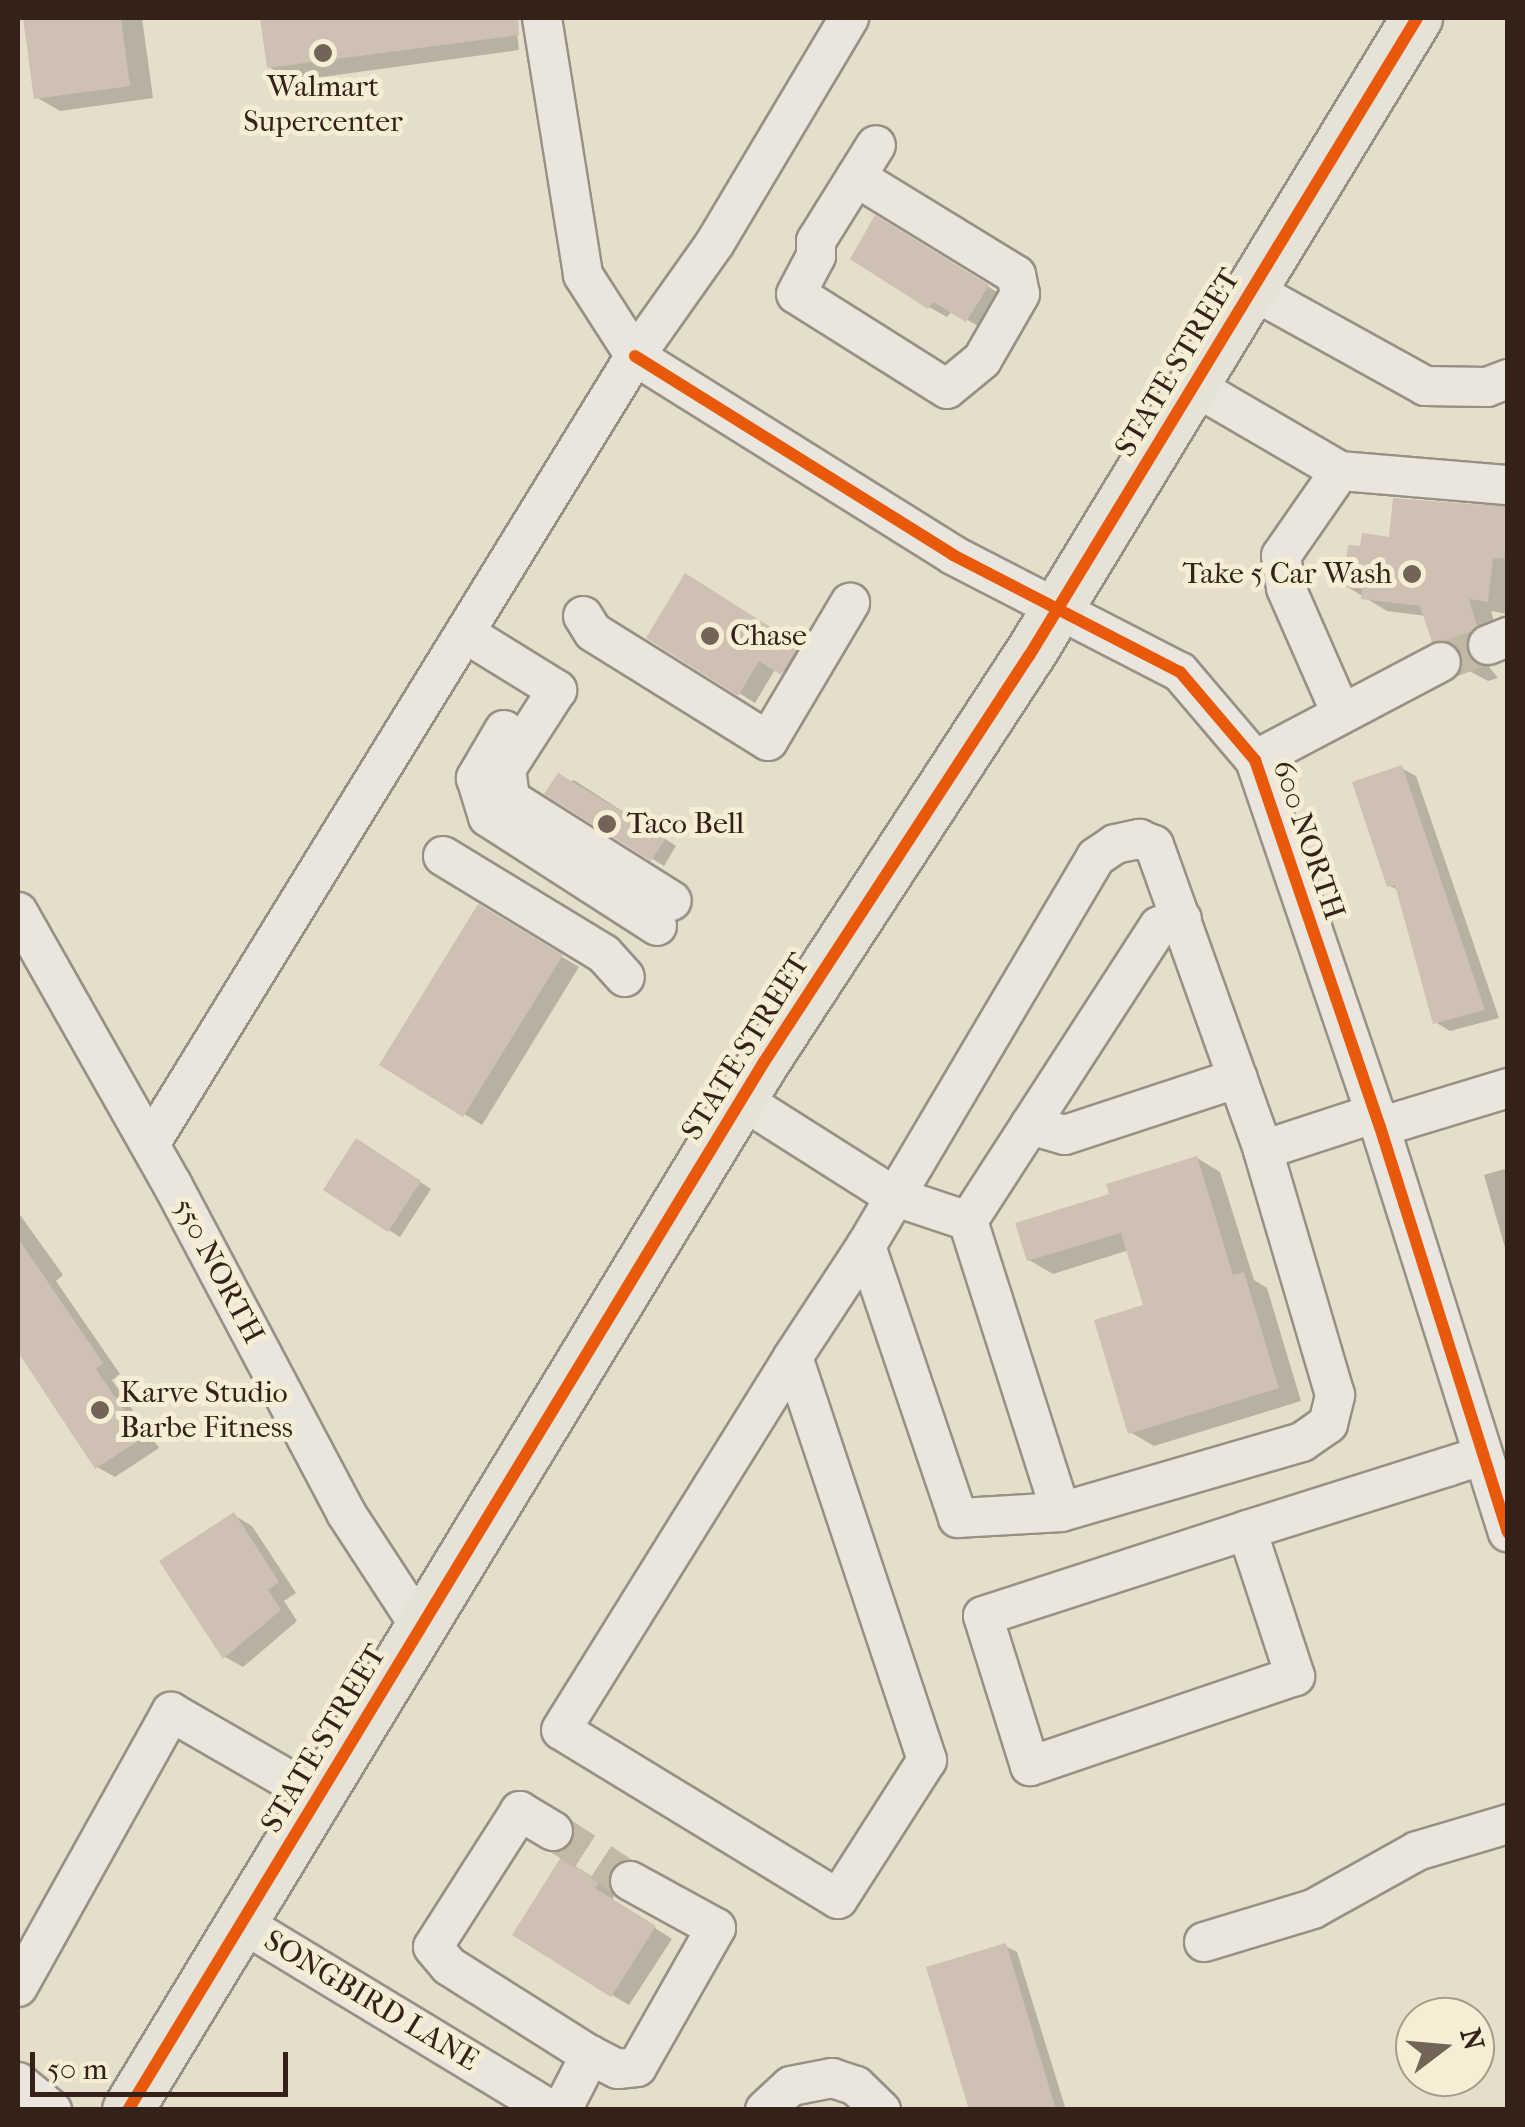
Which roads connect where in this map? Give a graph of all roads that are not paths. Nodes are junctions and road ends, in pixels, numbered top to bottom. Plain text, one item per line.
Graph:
1 (542, 18) edge
2 (849, 18) edge
3 (1417, 18) edge
4 (876, 145) dead end
5 (856, 177) junction
6 (1252, 290) junction
7 (635, 356) junction
8 (1508, 379) edge
9 (1194, 386) junction
10 (1340, 471) junction
11 (1508, 486) edge
12 (850, 604) dead end
13 (1054, 612) junction
14 (583, 616) dead end
15 (468, 634) junction
16 (1441, 662) tunnel mouth
17 (1341, 712) junction
18 (1255, 760) junction
19 (442, 856) dead end
20 (18, 912) edge
21 (664, 914) dead end
22 (1182, 919) junction
23 (625, 977) dead end
24 (1238, 1078) junction
25 (1508, 1088) edge
26 (742, 1100) junction
27 (1378, 1120) junction
28 (1030, 1124) junction
29 (150, 1144) junction
30 (1263, 1150) junction
31 (893, 1196) junction
32 (968, 1222) junction
33 (866, 1246) junction
34 (793, 1357) junction
35 (1483, 1454) junction
36 (1061, 1512) junction
37 (1248, 1530) junction
38 (1508, 1532) edge
39 (421, 1628) junction
40 (318, 1797) junction
41 (1508, 1824) edge
42 (553, 1831) tunnel mouth
43 (630, 1881) tunnel mouth
44 (242, 1923) junction
45 (1204, 1942) dead end
46 (18, 1987) edge
47 (590, 2054) junction
48 (18, 2082) edge
49 (52, 2110) edge
50 (128, 2110) edge
51 (551, 2110) edge
52 (562, 2110) edge
53 (765, 2110) edge
54 (881, 2110) edge

1 - 7 street
2 - 7 street
3 - 6 main road, STATE STREET
4 - 5 street
5 - 5 street
6 - 8 street
6 - 9 main road, STATE STREET
7 - 13 street, 600 NORTH
7 - 15 street
9 - 10 street
9 - 13 main road, STATE STREET
10 - 11 street
10 - 17 street
12 - 14 street
13 - 18 street, 600 NORTH
13 - 26 main road, STATE STREET
15 - 21 street
15 - 29 street
16 - 17 street
17 - 18 street
18 - 27 street, 600 NORTH
19 - 23 street
20 - 29 street, 550 NORTH
22 - 24 street
22 - 28 street
22 - 31 street
24 - 28 street
24 - 30 street
25 - 27 street
26 - 31 street
26 - 39 main road, STATE STREET
27 - 30 street
27 - 35 street, 600 NORTH
28 - 32 street
29 - 39 street, 550 NORTH
30 - 36 street
31 - 32 street
31 - 33 street
32 - 36 street
33 - 34 street
33 - 36 street
34 - 34 street
35 - 37 street
35 - 38 street, 600 NORTH
37 - 37 street
39 - 40 main road, STATE STREET
40 - 44 main road, STATE STREET
40 - 46 street
41 - 45 street
42 - 47 street
43 - 47 street
44 - 50 main road, STATE STREET
44 - 51 street, SONGBIRD LANE
47 - 52 street
48 - 49 street
53 - 54 street

